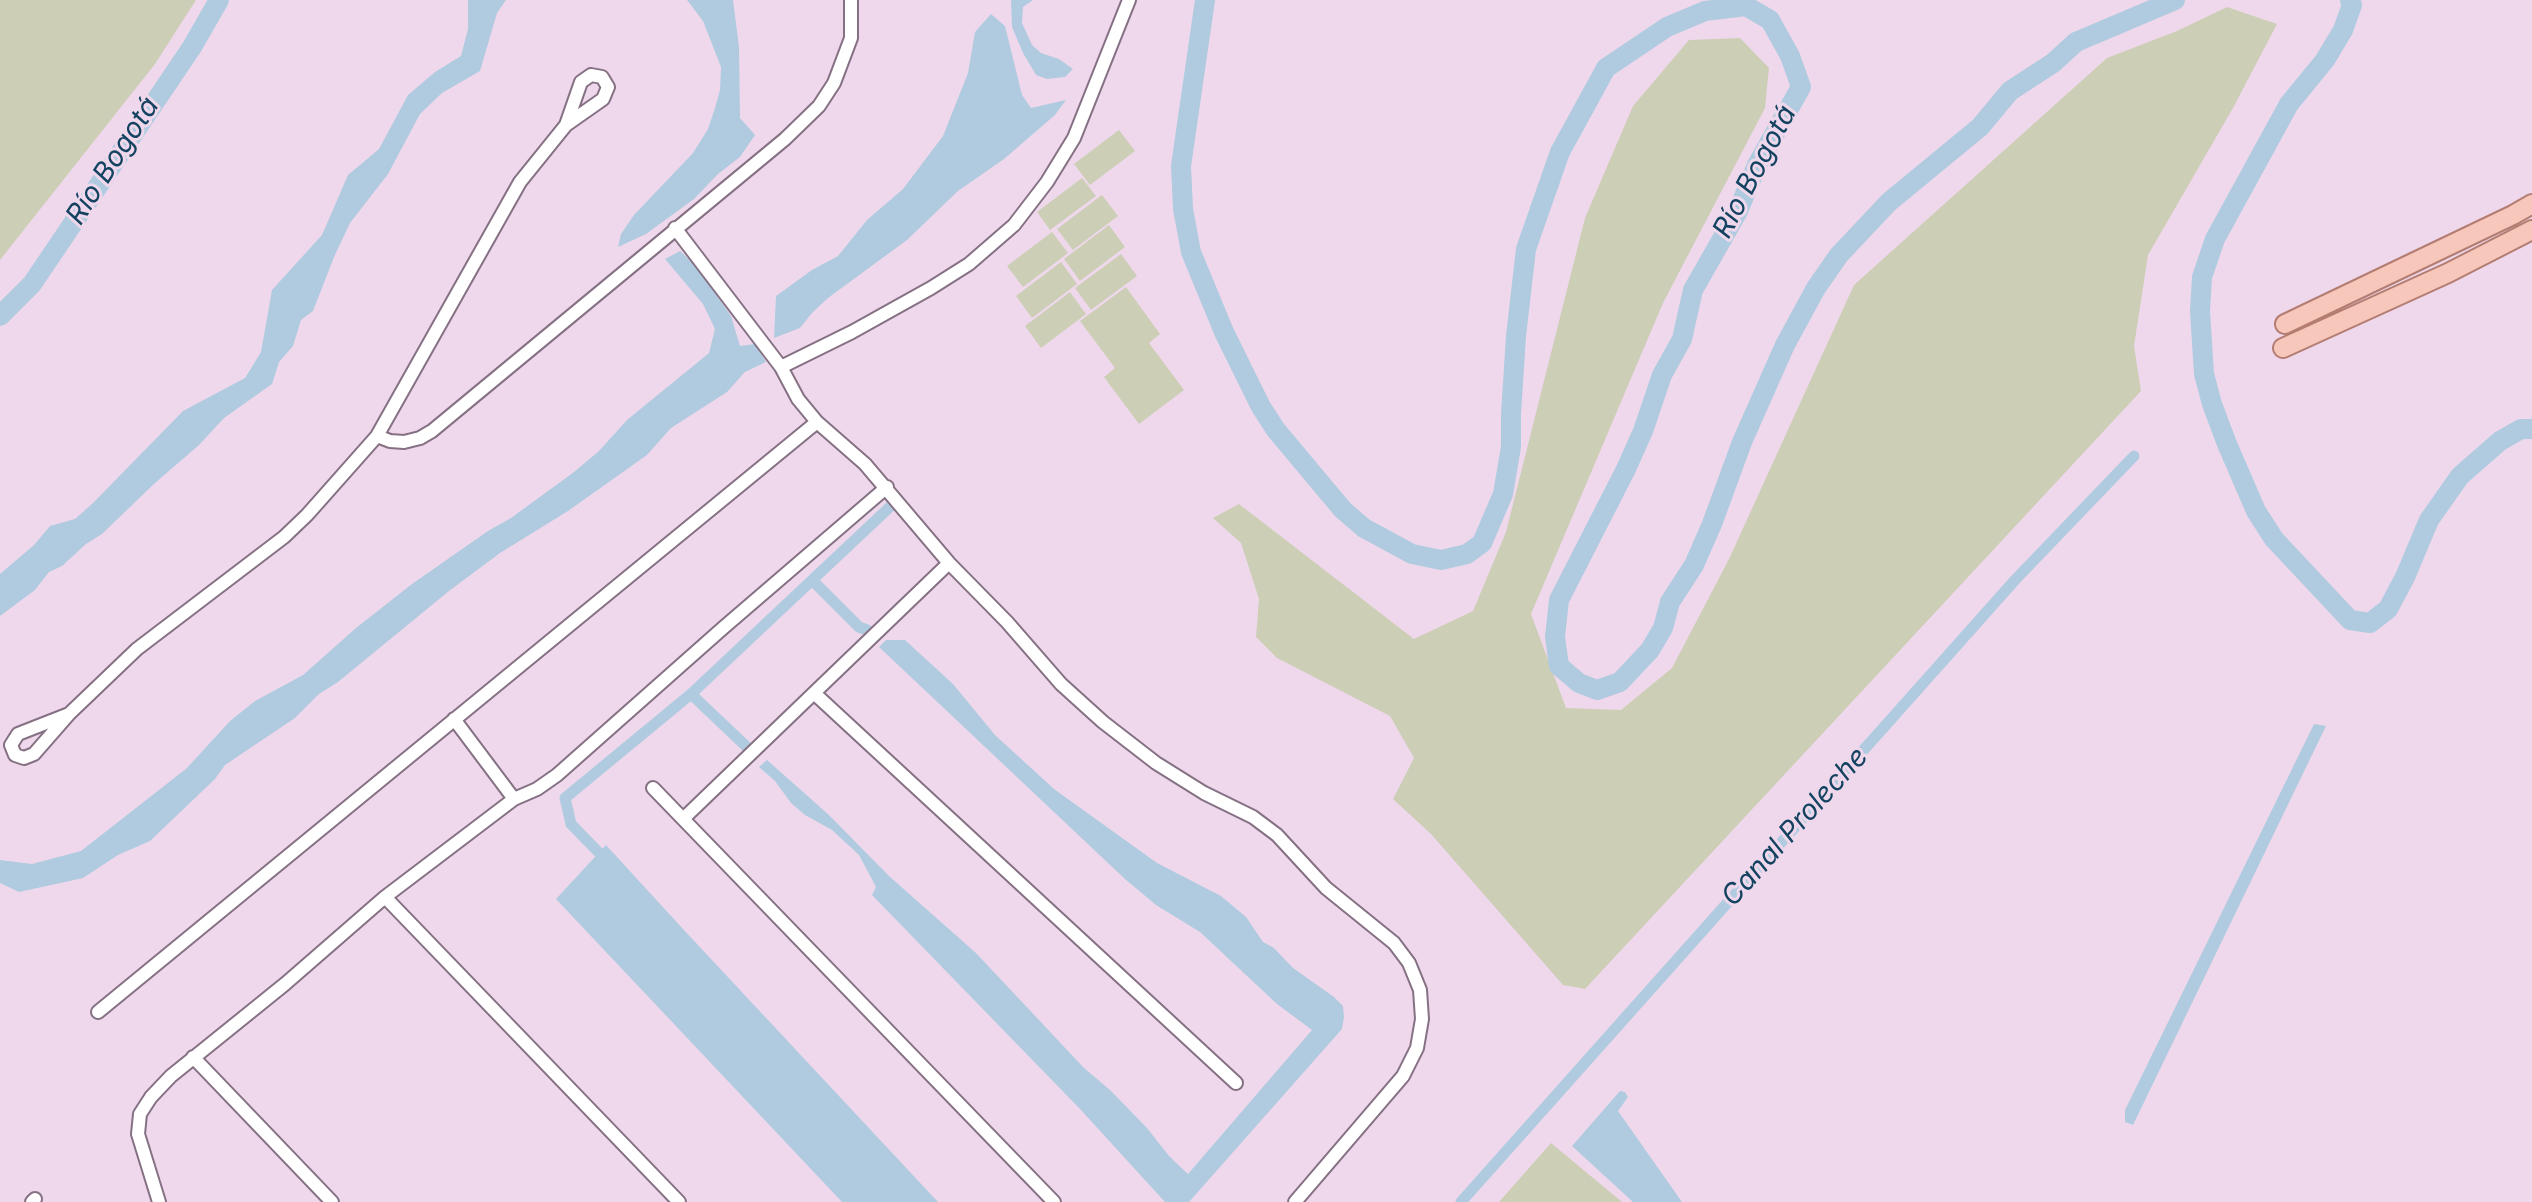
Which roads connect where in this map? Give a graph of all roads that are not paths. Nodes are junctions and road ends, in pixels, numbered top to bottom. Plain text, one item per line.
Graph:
1 (851, 0) edge
2 (1129, 0) edge
3 (566, 125) dead end
4 (2532, 204) edge
5 (675, 228) junction
6 (2532, 230) edge
7 (2285, 324) dead end
8 (2283, 348) dead end
9 (781, 367) junction
10 (817, 422) junction
11 (377, 436) junction
12 (887, 487) junction
13 (949, 563) junction
14 (814, 693) junction
15 (69, 714) junction
16 (454, 719) junction
17 (653, 788) dead end
18 (514, 799) junction
19 (684, 818) junction
20 (385, 897) junction
21 (98, 1012) dead end
22 (193, 1057) junction
23 (1236, 1083) dead end
24 (159, 1202) edge
25 (332, 1202) edge
26 (679, 1202) edge
27 (1054, 1202) edge
28 (1295, 1202) edge

1 - 5 street
2 - 9 street
3 - 11 street
4 - 7 main road
5 - 9 street
5 - 11 street
6 - 8 main road
9 - 10 street
10 - 12 street
10 - 16 street
11 - 15 street
12 - 13 street
12 - 18 street
13 - 14 street
13 - 28 street
14 - 19 street
14 - 23 street
15 - 15 street
16 - 18 street
16 - 21 street
17 - 19 street
18 - 20 street
19 - 27 street
20 - 22 street
20 - 26 street
22 - 24 street
22 - 25 street

